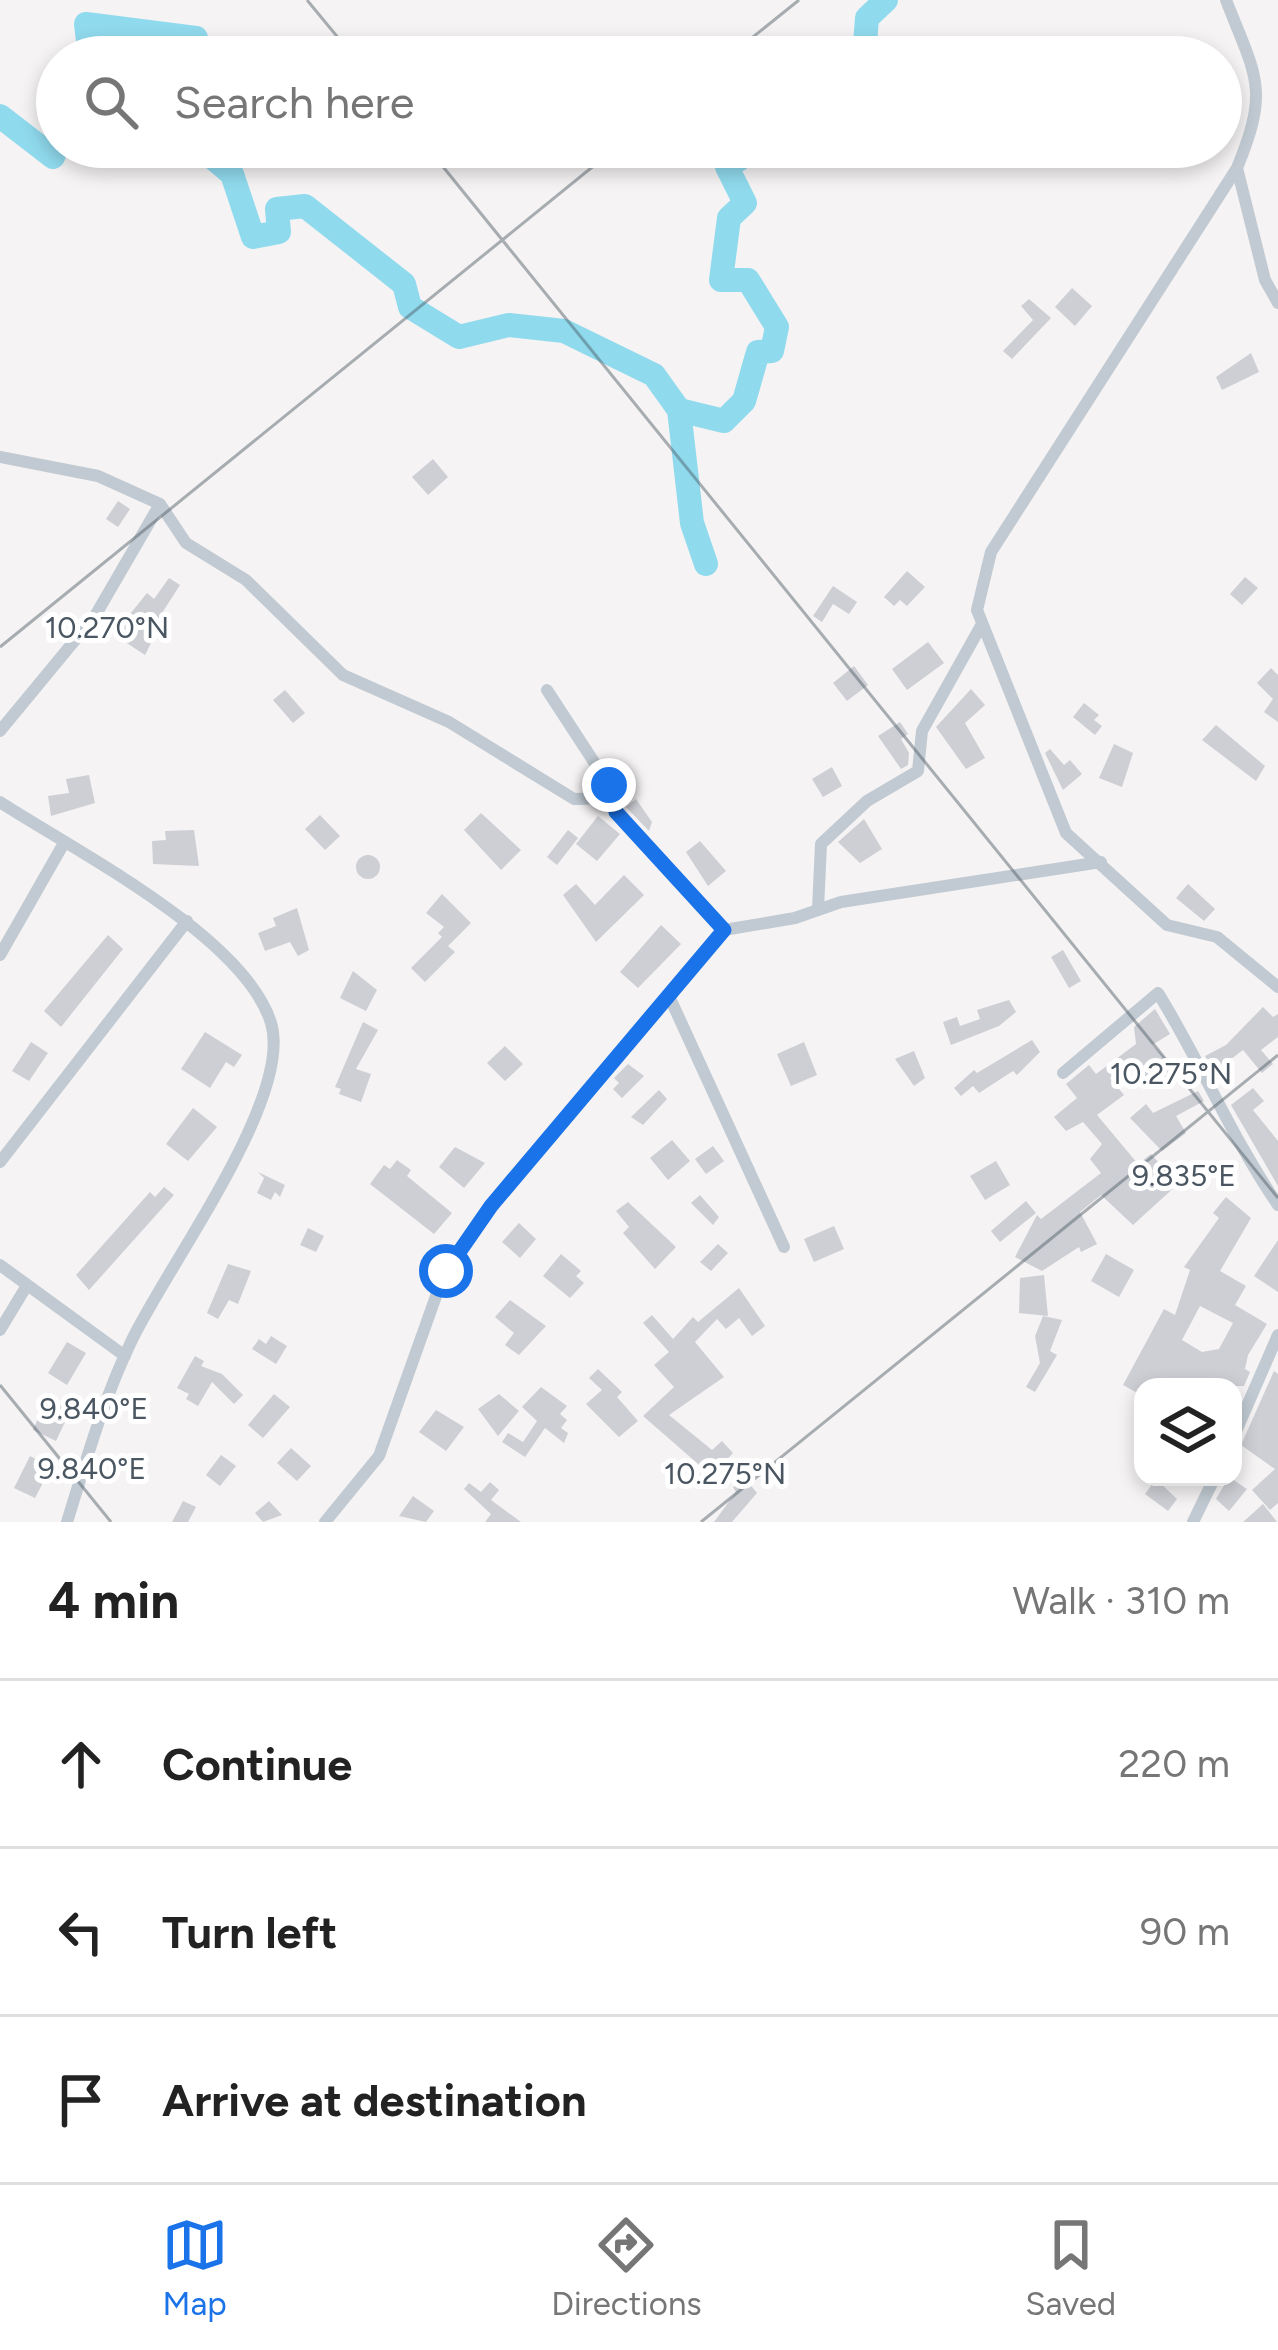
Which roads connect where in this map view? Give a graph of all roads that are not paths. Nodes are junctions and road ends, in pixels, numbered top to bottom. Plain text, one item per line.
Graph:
1 (1226, 0) edge
2 (1240, 36) edge
3 (1242, 41) edge
4 (1242, 155) edge
5 (1236, 168) edge
6 (1237, 168) edge
7 (1278, 303) edge
8 (0, 457) edge
9 (160, 504) junction
10 (982, 624) junction
11 (548, 690) dead end
12 (0, 731) edge
13 (613, 798) junction
14 (0, 802) edge
15 (64, 843) junction
16 (1101, 862) junction
17 (818, 909) junction
18 (187, 921) junction
19 (724, 930) junction
20 (0, 955) edge
21 (1278, 987) edge
22 (669, 996) junction
23 (1063, 1073) dead end
24 (0, 1162) edge
25 (1278, 1205) edge
26 (784, 1247) dead end
27 (0, 1265) edge
28 (26, 1287) junction
29 (0, 1330) edge
30 (1278, 1335) edge
31 (125, 1356) junction
32 (1242, 1417) edge
33 (1211, 1486) edge
34 (67, 1522) edge
35 (326, 1522) edge
36 (1193, 1522) edge

1 - 2 street
3 - 4 street
5 - 10 street
6 - 7 street
8 - 9 street
9 - 12 street
9 - 13 street
10 - 16 street
10 - 17 street
11 - 13 street
13 - 19 street
14 - 15 street
15 - 18 street
15 - 20 street
16 - 17 street
16 - 21 street
17 - 19 street
18 - 24 street
18 - 31 street
19 - 22 street
22 - 26 street
22 - 35 street
23 - 25 street
27 - 28 street
28 - 29 street
28 - 31 street
30 - 32 street
31 - 34 street
33 - 36 street

